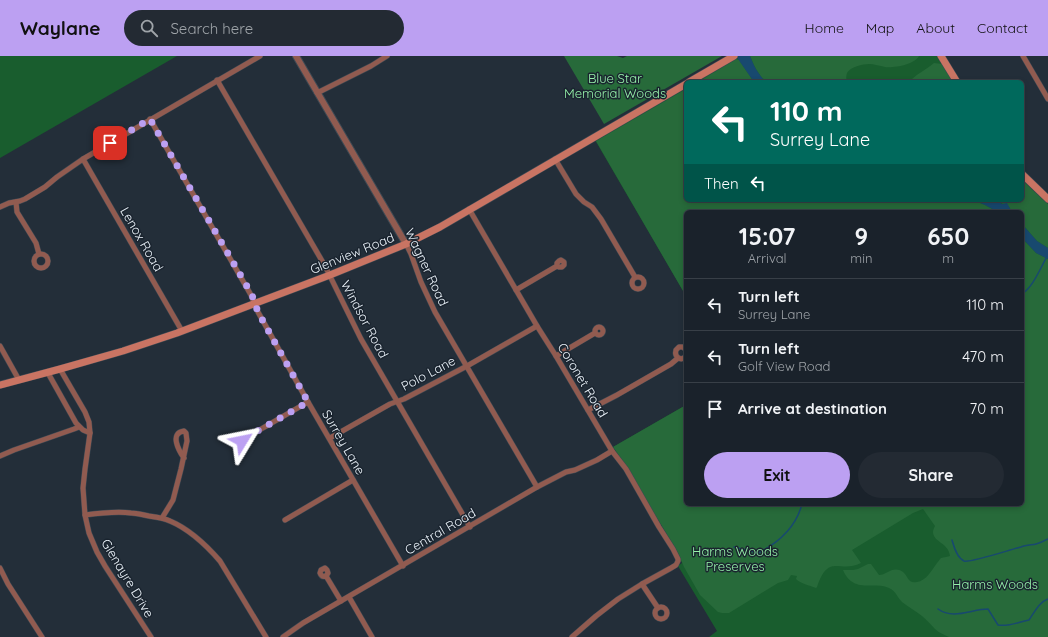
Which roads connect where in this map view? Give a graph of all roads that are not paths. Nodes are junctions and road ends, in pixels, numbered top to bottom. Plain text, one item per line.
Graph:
1 (260, 56) edge
2 (296, 56) edge
3 (387, 56) edge
4 (734, 56) edge
5 (941, 56) edge
6 (1023, 56) edge
7 (217, 80) junction
8 (692, 80) edge
9 (956, 80) edge
10 (684, 85) edge
11 (318, 93) junction
12 (1048, 99) edge
13 (150, 119) junction
14 (83, 159) junction
15 (556, 159) junction
16 (1024, 176) edge
17 (1048, 199) edge
18 (16, 202) junction
19 (0, 207) edge
20 (469, 209) junction
21 (406, 244) junction
22 (40, 254) dead end
23 (557, 266) dead end
24 (330, 275) junction
25 (635, 277) dead end
26 (516, 290) junction
27 (255, 303) junction
28 (537, 326) junction
29 (182, 331) junction
30 (595, 333) dead end
31 (0, 346) edge
32 (684, 349) edge
33 (556, 356) junction
34 (678, 358) junction
35 (684, 358) edge
36 (467, 366) junction
37 (60, 369) junction
38 (48, 372) junction
39 (19, 380) junction
40 (0, 385) edge
41 (397, 401) junction
42 (308, 402) junction
43 (588, 410) junction
44 (79, 427) junction
45 (90, 433) junction
46 (330, 438) junction
47 (242, 440) dead end
48 (612, 451) junction
49 (0, 456) edge
50 (184, 458) dead end
51 (353, 480) junction
52 (538, 487) junction
53 (85, 514) junction
54 (162, 518) junction
55 (285, 520) dead end
56 (470, 526) junction
57 (403, 566) junction
58 (0, 568) edge
59 (326, 576) dead end
60 (642, 584) junction
61 (349, 597) junction
62 (341, 601) junction
63 (658, 608) dead end
64 (42, 637) edge
65 (151, 637) edge
66 (266, 637) edge
67 (283, 637) edge
68 (372, 637) edge
69 (572, 637) edge

1 - 7 street
2 - 11 street, Wagner Road
3 - 11 street
4 - 8 main road
5 - 9 main road
6 - 12 street
7 - 13 street
7 - 24 street, Windsor Road
10 - 15 main road, Glenview Road
11 - 21 street, Wagner Road
13 - 14 street
13 - 27 street, Surrey Lane
14 - 18 street
14 - 29 street, Lenox Road
15 - 20 main road, Glenview Road
15 - 25 street
16 - 17 main road
18 - 19 street
18 - 22 street
20 - 21 main road, Glenview Road
20 - 26 street, Coronet Road
21 - 24 main road, Glenview Road
21 - 36 street, Wagner Road
23 - 26 street
24 - 27 main road, Glenview Road
24 - 41 street, Windsor Road
26 - 28 street, Coronet Road
27 - 29 main road, Glenview Road
27 - 42 street, Surrey Lane
28 - 33 street, Coronet Road
28 - 36 street, Polo Lane
29 - 37 main road, Glenview Road
30 - 33 street
31 - 39 street
32 - 34 street
33 - 43 street, Coronet Road
34 - 35 street
34 - 43 street
36 - 41 street, Polo Lane
36 - 52 street, Wagner Road
37 - 38 main road, Glenview Road
37 - 45 street, Glenayre Drive
38 - 39 main road, Glenview Road
38 - 44 street
39 - 40 main road, Glenview Road
41 - 46 street, Polo Lane
41 - 56 street, Windsor Road
42 - 46 street, Surrey Lane
42 - 47 street
43 - 48 street, Coronet Road
44 - 45 street
44 - 49 street
45 - 53 street, Glenayre Drive
46 - 51 street, Surrey Lane
48 - 52 street, Central Road
48 - 60 street, Coronet Road
50 - 54 street
51 - 55 street
51 - 57 street, Surrey Lane
52 - 56 street, Central Road
53 - 54 street
53 - 65 street, Glenayre Drive
54 - 66 street
56 - 57 street, Central Road
57 - 61 street, Central Road
58 - 64 street
59 - 62 street
60 - 63 street
60 - 69 street
61 - 62 street, Central Road
61 - 68 street
62 - 67 street, Central Road

